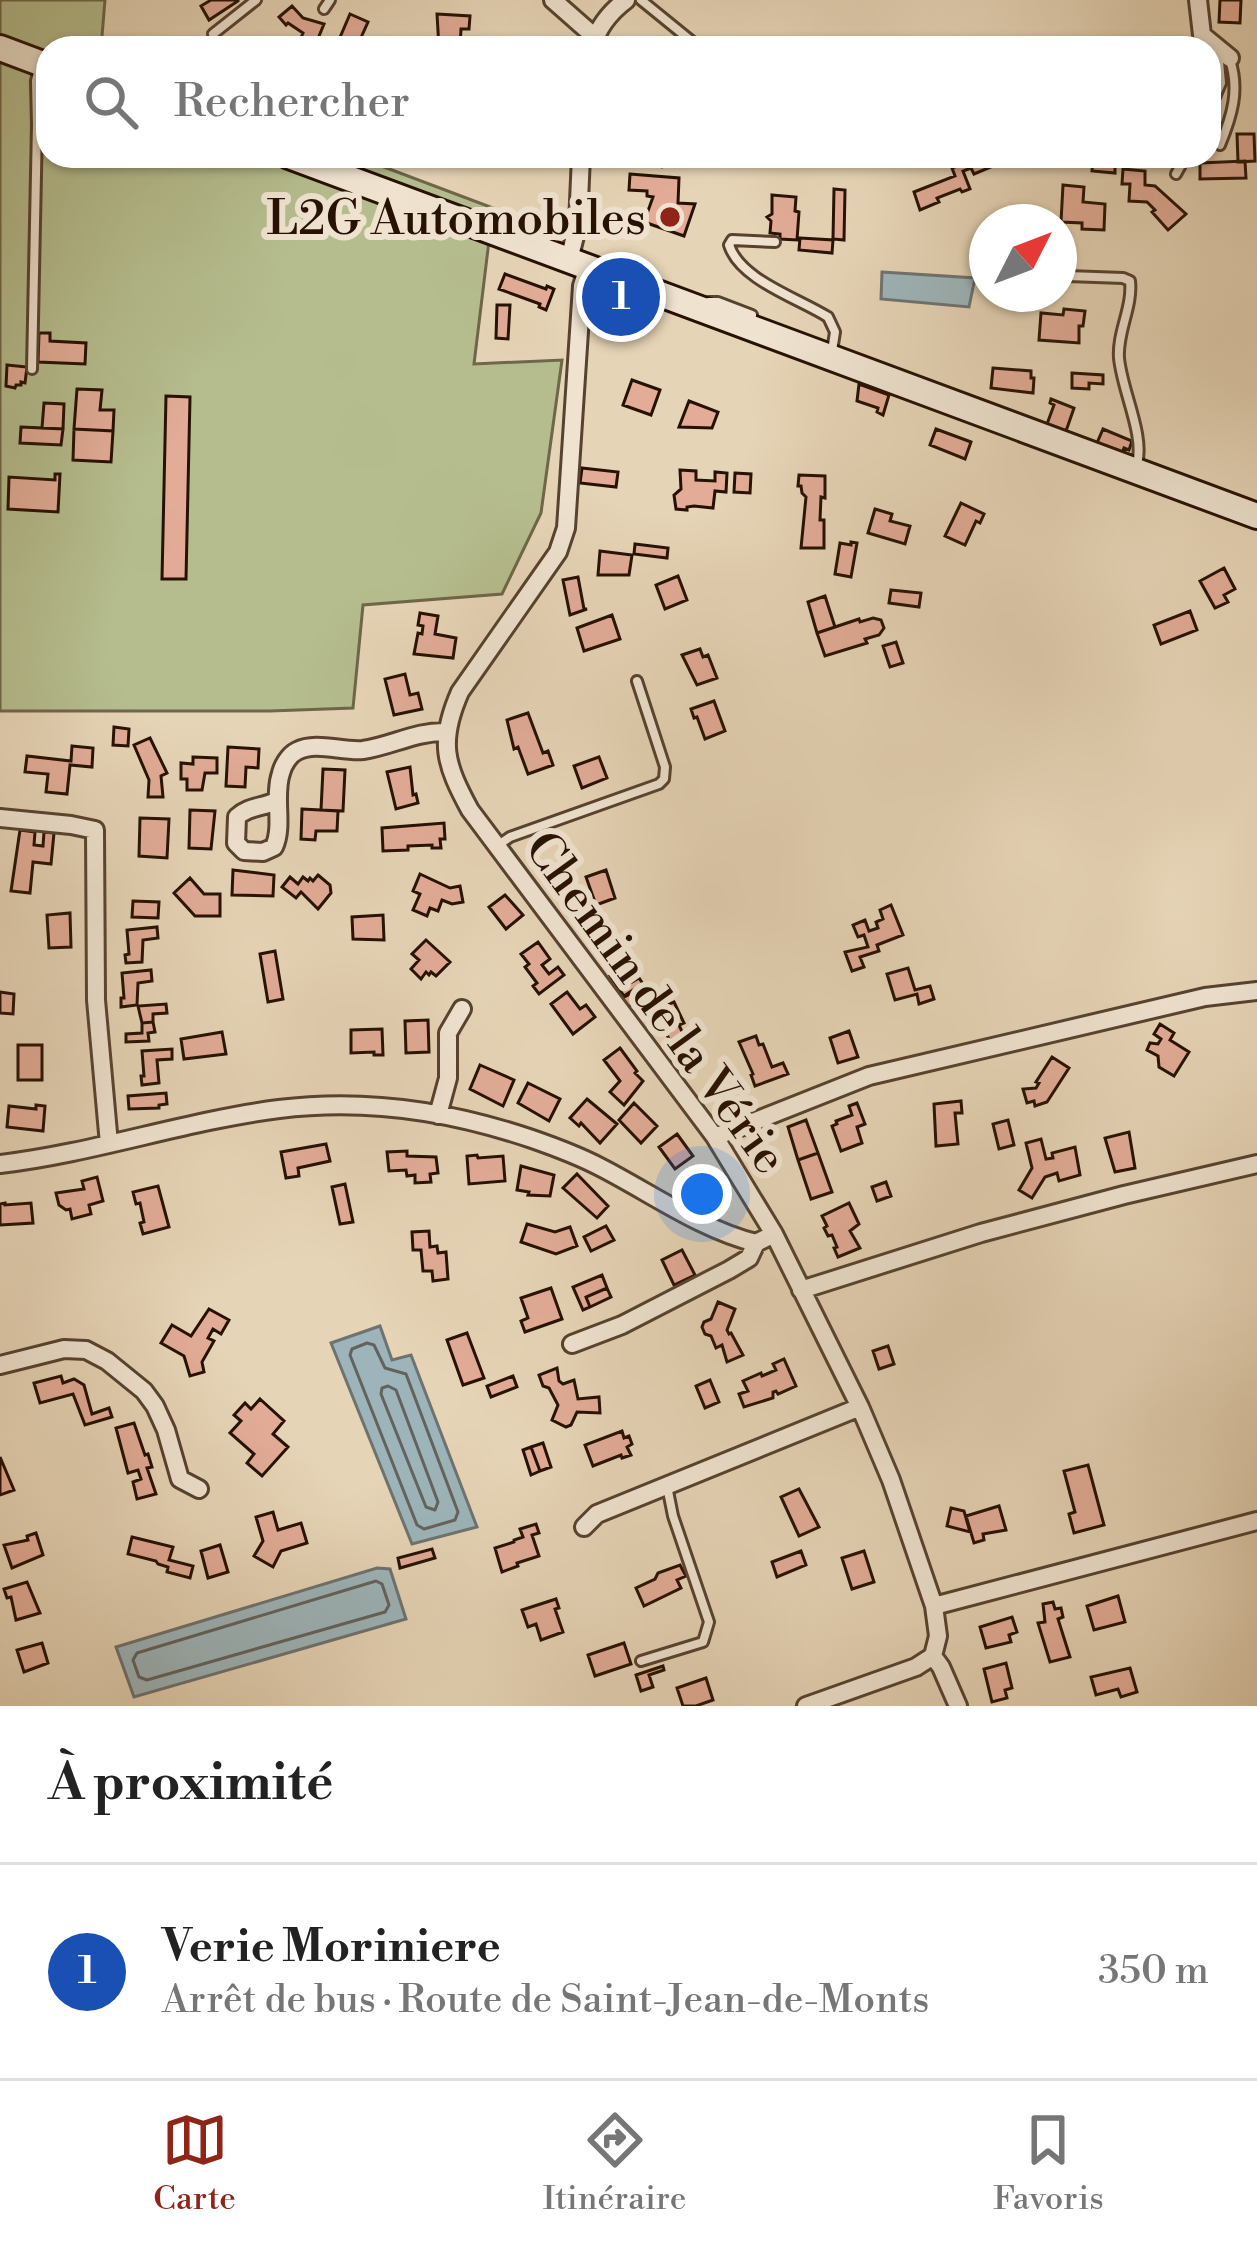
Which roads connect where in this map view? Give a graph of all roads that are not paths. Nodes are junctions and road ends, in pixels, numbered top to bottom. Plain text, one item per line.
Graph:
1 (256, 0) edge
2 (554, 0) edge
3 (626, 0) edge
4 (640, 0) edge
5 (1198, 0) edge
6 (213, 34) dead end
7 (587, 36) edge
8 (598, 36) edge
9 (685, 36) edge
10 (1203, 36) edge
11 (0, 48) edge
12 (1221, 51) edge
13 (1224, 54) junction
14 (36, 62) edge
15 (1221, 83) edge
16 (1221, 142) edge
17 (37, 168) edge
18 (321, 168) edge
19 (580, 168) edge
20 (1179, 168) edge
21 (1176, 174) dead end
22 (775, 242) dead end
23 (578, 264) junction
24 (1077, 276) edge
25 (832, 358) junction
26 (32, 369) dead end
27 (1135, 471) junction
28 (1257, 517) edge
29 (637, 681) dead end
30 (446, 732) junction
31 (276, 801) dead end
32 (0, 818) edge
33 (495, 847) junction
34 (1257, 991) edge
35 (462, 1010) dead end
36 (438, 1115) junction
37 (715, 1137) junction
38 (109, 1144) junction
39 (0, 1164) edge
40 (1257, 1164) edge
41 (774, 1234) junction
42 (756, 1243) junction
43 (801, 1290) junction
44 (572, 1345) dead end
45 (0, 1365) edge
46 (860, 1407) junction
47 (667, 1484) junction
48 (199, 1489) dead end
49 (1257, 1521) edge
50 (584, 1527) dead end
51 (934, 1606) junction
52 (933, 1656) junction
53 (641, 1661) dead end
54 (806, 1706) edge
55 (958, 1706) edge

1 - 6 lane
2 - 7 street
3 - 8 street
4 - 9 lane
5 - 10 street
11 - 14 main road
12 - 13 street
13 - 15 lane
13 - 16 lane
17 - 26 lane
18 - 23 main road
19 - 23 street
20 - 21 lane
22 - 25 lane
23 - 25 main road
23 - 30 street
24 - 27 lane
25 - 27 main road
27 - 28 main road
29 - 33 lane
30 - 31 street
30 - 33 street, Chemin de la Vérie
32 - 38 street
33 - 37 street, Chemin de la Vérie
34 - 37 street
35 - 36 street
36 - 38 street
36 - 42 street
37 - 41 street, Chemin de la Vérie
38 - 39 street
40 - 43 street
41 - 42 street
41 - 43 street, Chemin de la Vérie
42 - 44 street
43 - 46 street, Chemin de la Vérie
45 - 48 street
46 - 47 street
46 - 51 street, Chemin de la Vérie
47 - 50 street
47 - 53 lane
49 - 51 street
51 - 52 street, Chemin de la Vérie
52 - 54 street
52 - 55 street

